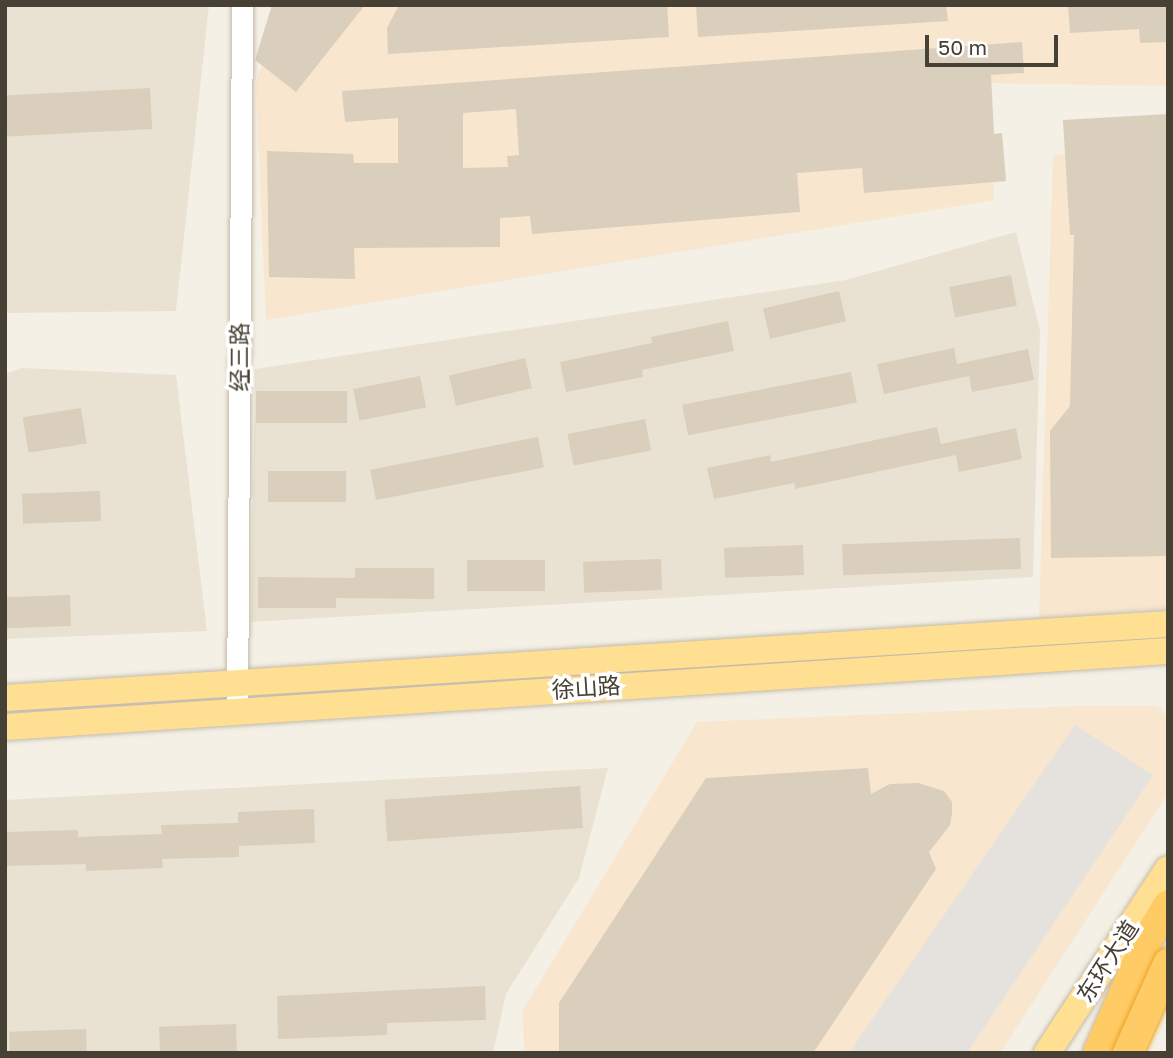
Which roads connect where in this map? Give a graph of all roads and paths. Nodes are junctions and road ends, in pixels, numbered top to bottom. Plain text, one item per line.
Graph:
1 (242, 5) edge
2 (1168, 624) edge
3 (1168, 651) edge
4 (1133, 652) junction
5 (1168, 666) edge
6 (237, 681) junction
7 (5, 698) edge
8 (237, 709) junction
9 (5, 727) edge
10 (1168, 869) edge
11 (1168, 906) edge
12 (1168, 964) edge
13 (1168, 981) edge
14 (1047, 1053) edge
15 (1098, 1053) edge
16 (1117, 1053) edge
17 (1128, 1053) edge

1 - 6 street, 经三路
2 - 6 main road, 徐山路
3 - 4 main road, 徐山路
4 - 5 main road
4 - 8 main road, 徐山路
6 - 7 main road, 徐山路
6 - 8 street, 经三路
8 - 9 main road, 徐山路
10 - 14 main road, 东环大道
11 - 15 highway
12 - 17 highway, bridge
13 - 16 main road

